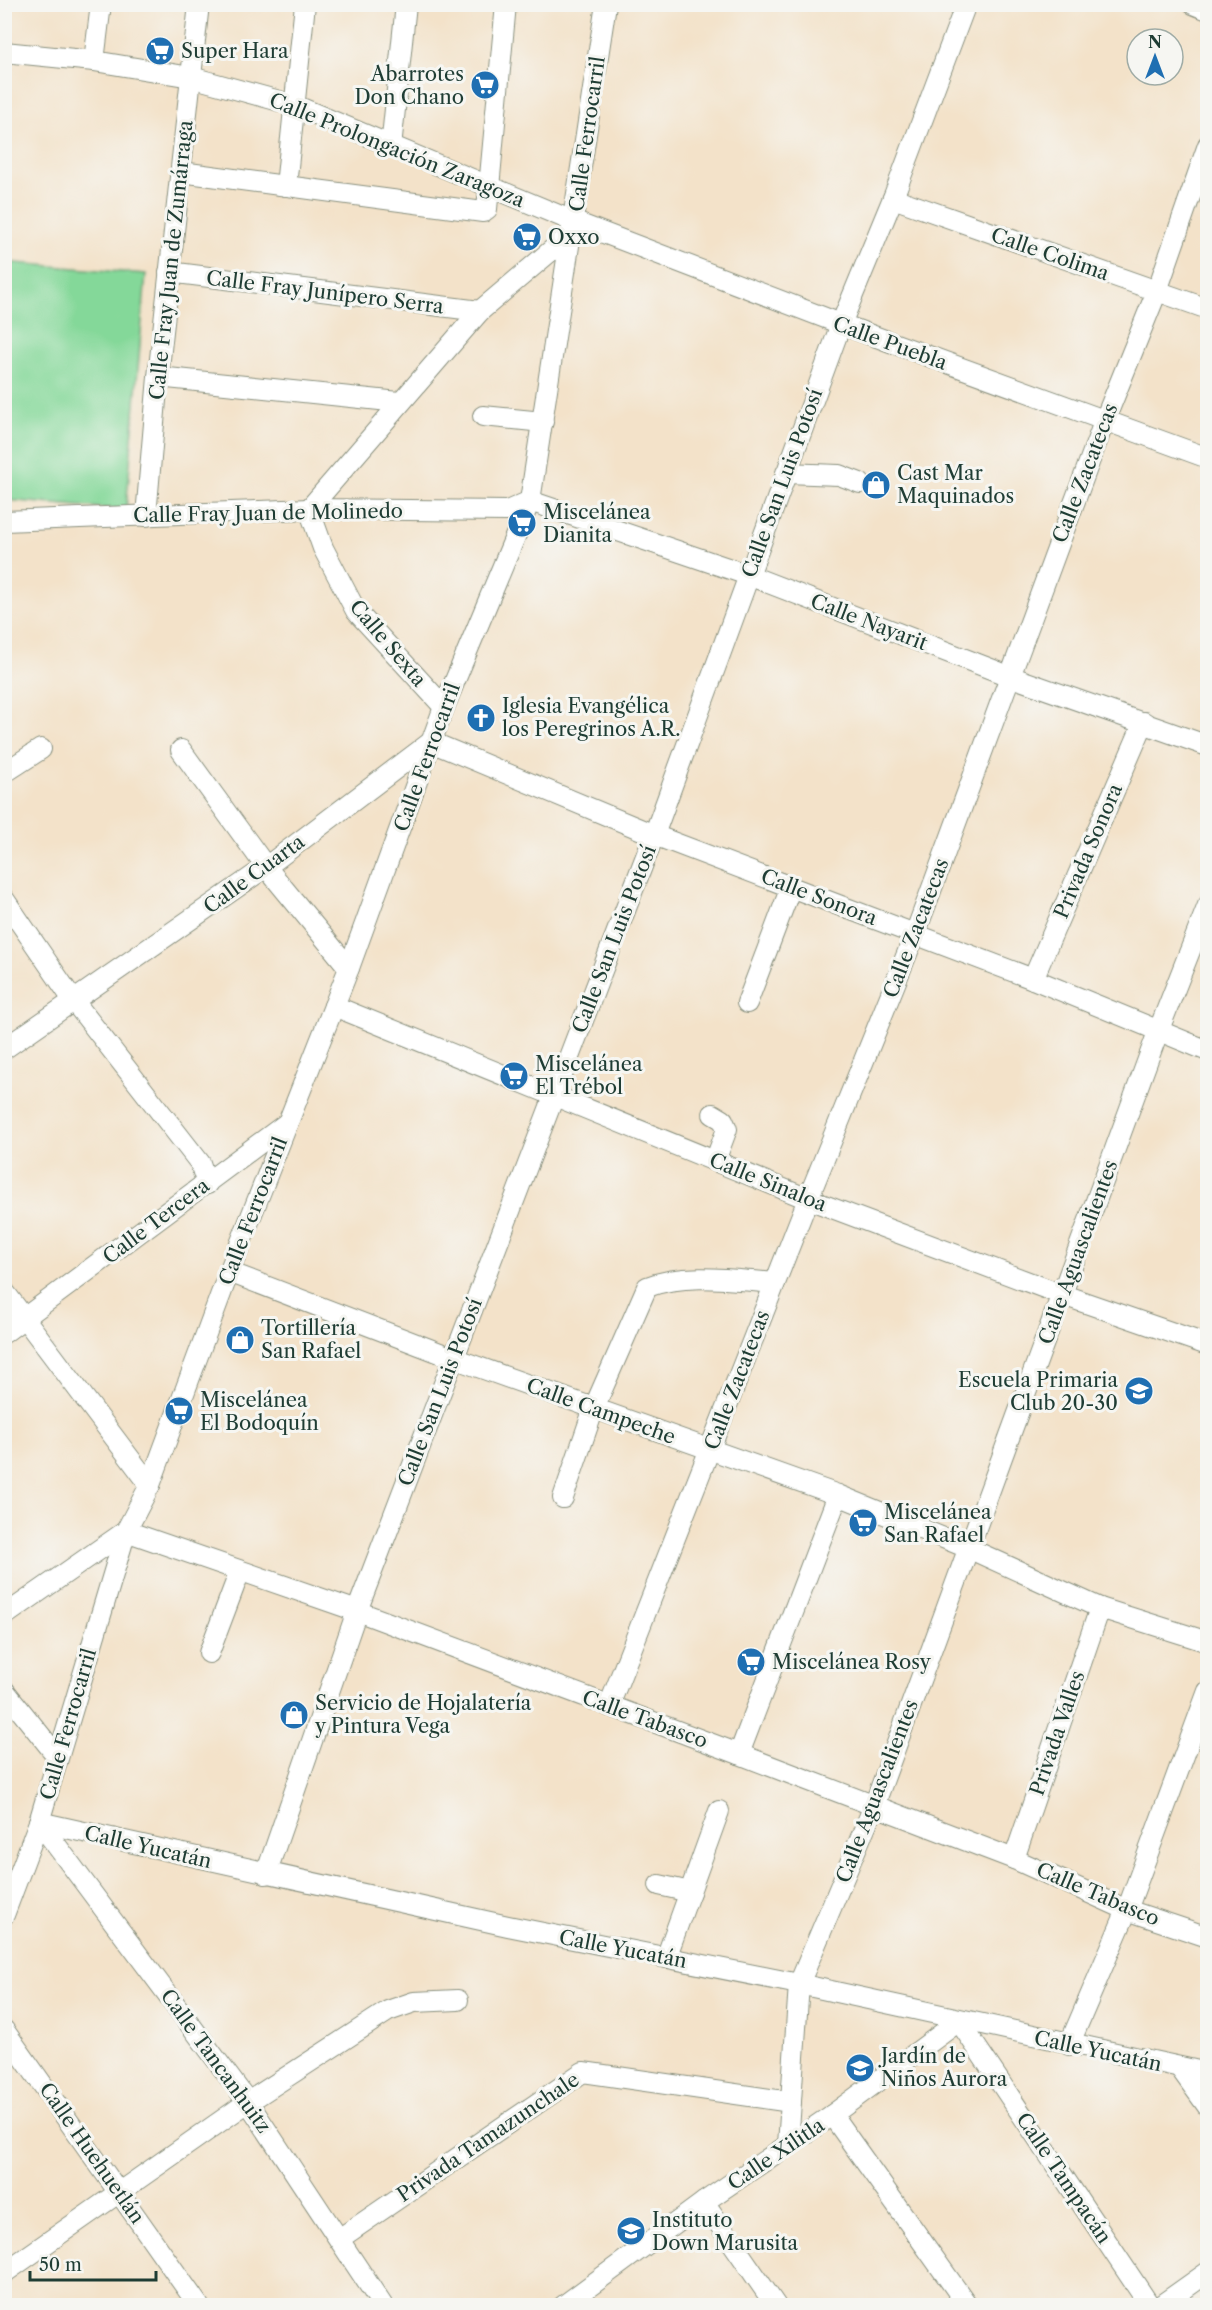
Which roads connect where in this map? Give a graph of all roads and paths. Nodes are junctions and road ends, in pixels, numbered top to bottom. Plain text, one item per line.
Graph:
1 (100, 4) edge
2 (199, 4) edge
3 (304, 4) edge
4 (406, 4) edge
5 (506, 4) edge
6 (606, 4) edge
7 (966, 4) edge
8 (1193, 4) edge
9 (1208, 10) edge
10 (4, 52) edge
11 (94, 61) junction
12 (191, 77) junction
13 (294, 105) junction
14 (1208, 145) edge
15 (391, 147) junction
16 (181, 172) junction
17 (489, 185) junction
18 (286, 186) junction
19 (893, 198) junction
20 (573, 227) junction
21 (169, 272) junction
22 (1157, 291) junction
23 (1208, 309) edge
24 (480, 311) junction
25 (841, 324) junction
26 (158, 377) junction
27 (399, 402) junction
28 (483, 416) dead end
29 (543, 422) junction
30 (1104, 422) junction
31 (1208, 458) edge
32 (786, 472) junction
33 (860, 483) dead end
34 (530, 501) junction
35 (309, 509) junction
36 (146, 516) junction
37 (4, 521) edge
38 (748, 574) junction
39 (1009, 676) junction
40 (444, 707) junction
41 (1144, 722) junction
42 (431, 742) junction
43 (1208, 746) edge
44 (40, 748) dead end
45 (181, 750) dead end
46 (4, 773) edge
47 (654, 835) junction
48 (266, 867) junction
49 (791, 887) junction
50 (4, 899) edge
51 (1208, 905) edge
52 (915, 934) junction
53 (349, 968) junction
54 (1033, 980) junction
55 (73, 1000) junction
56 (747, 1003) dead end
57 (334, 1006) junction
58 (1158, 1032) junction
59 (4, 1048) edge
60 (1208, 1051) edge
61 (554, 1095) junction
62 (713, 1114) dead end
63 (286, 1123) junction
64 (715, 1161) junction
65 (207, 1184) junction
66 (808, 1199) junction
67 (229, 1272) junction
68 (775, 1283) junction
69 (4, 1291) edge
70 (1063, 1295) junction
71 (25, 1319) junction
72 (4, 1333) edge
73 (1208, 1345) edge
74 (453, 1358) junction
75 (594, 1408) junction
76 (709, 1449) junction
77 (150, 1485) junction
78 (838, 1495) junction
79 (563, 1498) dead end
80 (126, 1531) junction
81 (968, 1548) junction
82 (240, 1571) junction
83 (1100, 1608) junction
84 (357, 1611) junction
85 (4, 1617) edge
86 (1208, 1641) edge
87 (209, 1653) dead end
88 (4, 1690) edge
89 (1208, 1691) edge
90 (609, 1706) junction
91 (739, 1754) junction
92 (57, 1756) junction
93 (874, 1806) junction
94 (719, 1811) dead end
95 (39, 1822) junction
96 (1014, 1859) junction
97 (266, 1874) junction
98 (659, 1885) dead end
99 (690, 1892) junction
100 (1127, 1910) junction
101 (5, 1911) edge
102 (1208, 1937) edge
103 (666, 1958) junction
104 (798, 1984) junction
105 (458, 2000) dead end
106 (959, 2021) junction
107 (4, 2030) edge
108 (1069, 2045) junction
109 (1180, 2068) junction
110 (1208, 2073) edge
111 (248, 2102) junction
112 (791, 2102) junction
113 (1208, 2107) edge
114 (832, 2115) junction
115 (788, 2145) junction
116 (121, 2192) junction
117 (704, 2202) junction
118 (339, 2239) junction
119 (1208, 2272) edge
120 (4, 2273) edge
121 (584, 2300) edge
122 (199, 2306) edge
123 (383, 2306) edge
124 (563, 2306) edge
125 (776, 2306) edge
126 (968, 2306) edge
127 (1150, 2306) edge
128 (1160, 2306) edge

1 - 11 street
2 - 12 street, Calle Fray Juan de Zumárraga
3 - 13 street
4 - 15 street
5 - 17 street
6 - 20 street, Calle Ferrocarril
7 - 19 street, Calle San Luis Potosí
8 - 9 street
10 - 11 street, Calle Prolongación Zaragoza
11 - 12 street, Calle Prolongación Zaragoza
12 - 13 street, Calle Prolongación Zaragoza
12 - 16 street, Calle Fray Juan de Zumárraga
13 - 15 street, Calle Prolongación Zaragoza
13 - 18 street
14 - 22 street, Calle Zacatecas
15 - 17 street, Calle Prolongación Zaragoza
16 - 18 street
16 - 21 street, Calle Fray Juan de Zumárraga
17 - 18 street
17 - 20 street, Calle Prolongación Zaragoza
19 - 22 street, Calle Colima
19 - 25 street, Calle San Luis Potosí
20 - 24 street
20 - 25 street, Calle Puebla
20 - 29 street, Calle Ferrocarril
21 - 24 street, Calle Fray Junípero Serra
21 - 26 street, Calle Fray Juan de Zumárraga
22 - 23 street, Calle Colima
22 - 30 street, Calle Zacatecas
24 - 27 street
25 - 30 street, Calle Puebla
25 - 32 street, Calle San Luis Potosí
26 - 27 street
26 - 36 street, Calle Fray Juan de Zumárraga
27 - 35 street
28 - 29 street
29 - 34 street, Calle Ferrocarril
30 - 31 street, Calle Puebla
30 - 39 street, Calle Zacatecas
32 - 33 street
32 - 38 street, Calle San Luis Potosí
34 - 35 street, Calle Fray Juan de Molinedo
34 - 38 street, Calle Nayarit
34 - 40 street, Calle Ferrocarril
35 - 36 street, Calle Fray Juan de Molinedo
35 - 40 street, Calle Sexta
36 - 37 street, Calle Fray Juan de Molinedo
38 - 39 street, Calle Nayarit
38 - 47 street, Calle San Luis Potosí
39 - 41 street, Calle Nayarit
39 - 52 street, Calle Zacatecas
40 - 42 street, Calle Ferrocarril
41 - 43 street, Calle Nayarit
41 - 54 street, Privada Sonora
42 - 47 street, Calle Sonora
42 - 48 street, Calle Cuarta
42 - 53 street, Calle Ferrocarril
44 - 46 street
45 - 48 street
47 - 49 street, Calle Sonora
47 - 61 street, Calle San Luis Potosí
48 - 53 street
48 - 55 street, Calle Cuarta
49 - 52 street, Calle Sonora
49 - 56 street
50 - 55 street
51 - 58 street, Calle Aguascalientes
52 - 54 street, Calle Sonora
52 - 66 street, Calle Zacatecas
53 - 57 street, Calle Ferrocarril
54 - 58 street, Calle Sonora
55 - 59 street, Calle Cuarta
55 - 65 street
57 - 61 street, Calle Sinaloa
57 - 63 street, Calle Ferrocarril
58 - 60 street, Calle Sonora
58 - 70 street, Calle Aguascalientes
61 - 64 street, Calle Sinaloa
61 - 74 street, Calle San Luis Potosí
62 - 64 street
63 - 65 street, Calle Tercera
63 - 67 street, Calle Ferrocarril
64 - 66 street, Calle Sinaloa
65 - 71 street, Calle Tercera
66 - 68 street, Calle Zacatecas
66 - 70 street, Calle Sinaloa
67 - 74 street, Calle Campeche
67 - 77 street, Calle Ferrocarril
68 - 75 street
68 - 76 street, Calle Zacatecas
69 - 71 street
70 - 73 street, Calle Sinaloa
70 - 81 street, Calle Aguascalientes
71 - 72 street, Calle Tercera
71 - 77 street
74 - 75 street, Calle Campeche
74 - 84 street, Calle San Luis Potosí
75 - 76 street, Calle Campeche
75 - 79 street
76 - 78 street, Calle Campeche
76 - 90 street, Calle Zacatecas
77 - 80 street
78 - 81 street, Calle Campeche
78 - 91 street
80 - 82 street, Calle Tabasco
80 - 85 street
80 - 92 street, Calle Ferrocarril
81 - 83 street, Calle Campeche
81 - 93 street, Calle Aguascalientes
82 - 84 street, Calle Tabasco
82 - 87 street
83 - 86 street, Calle Campeche
83 - 96 street, Privada Valles
84 - 90 street, Calle Tabasco
84 - 97 street, Calle San Luis Potosí
88 - 92 street
89 - 100 street
90 - 91 street, Calle Tabasco
91 - 93 street, Calle Tabasco
92 - 95 street, Calle Ferrocarril
93 - 96 street, Calle Tabasco
93 - 104 street, Calle Aguascalientes
94 - 99 street
95 - 97 street, Calle Yucatán
95 - 101 street, Calle Ferrocarril
95 - 111 street, Calle Tancanhuitz
96 - 100 street, Calle Tabasco
97 - 103 street, Calle Yucatán
98 - 99 street
99 - 103 street
100 - 102 street, Calle Tabasco
100 - 108 street
103 - 104 street, Calle Yucatán
104 - 106 street, Calle Yucatán
104 - 112 street, Calle Aguascalientes
105 - 111 street
106 - 108 street, Calle Yucatán
106 - 114 street, Calle Xilitla
106 - 127 street, Calle Tampacán
107 - 116 street, Calle Huehuetlán
108 - 109 street, Calle Yucatán
109 - 110 street, Calle Yucatán
109 - 113 street
111 - 116 street
111 - 118 street, Calle Tancanhuitz
112 - 115 street, Calle Aguascalientes
112 - 118 street, Privada Tamazunchale
114 - 115 street, Calle Xilitla
114 - 126 street
115 - 117 street, Calle Xilitla
116 - 120 street
116 - 122 street, Calle Huehuetlán
117 - 121 street, Calle Xilitla
117 - 125 street
118 - 123 street, Calle Tancanhuitz
119 - 128 street
121 - 124 street, Calle Xilitla

